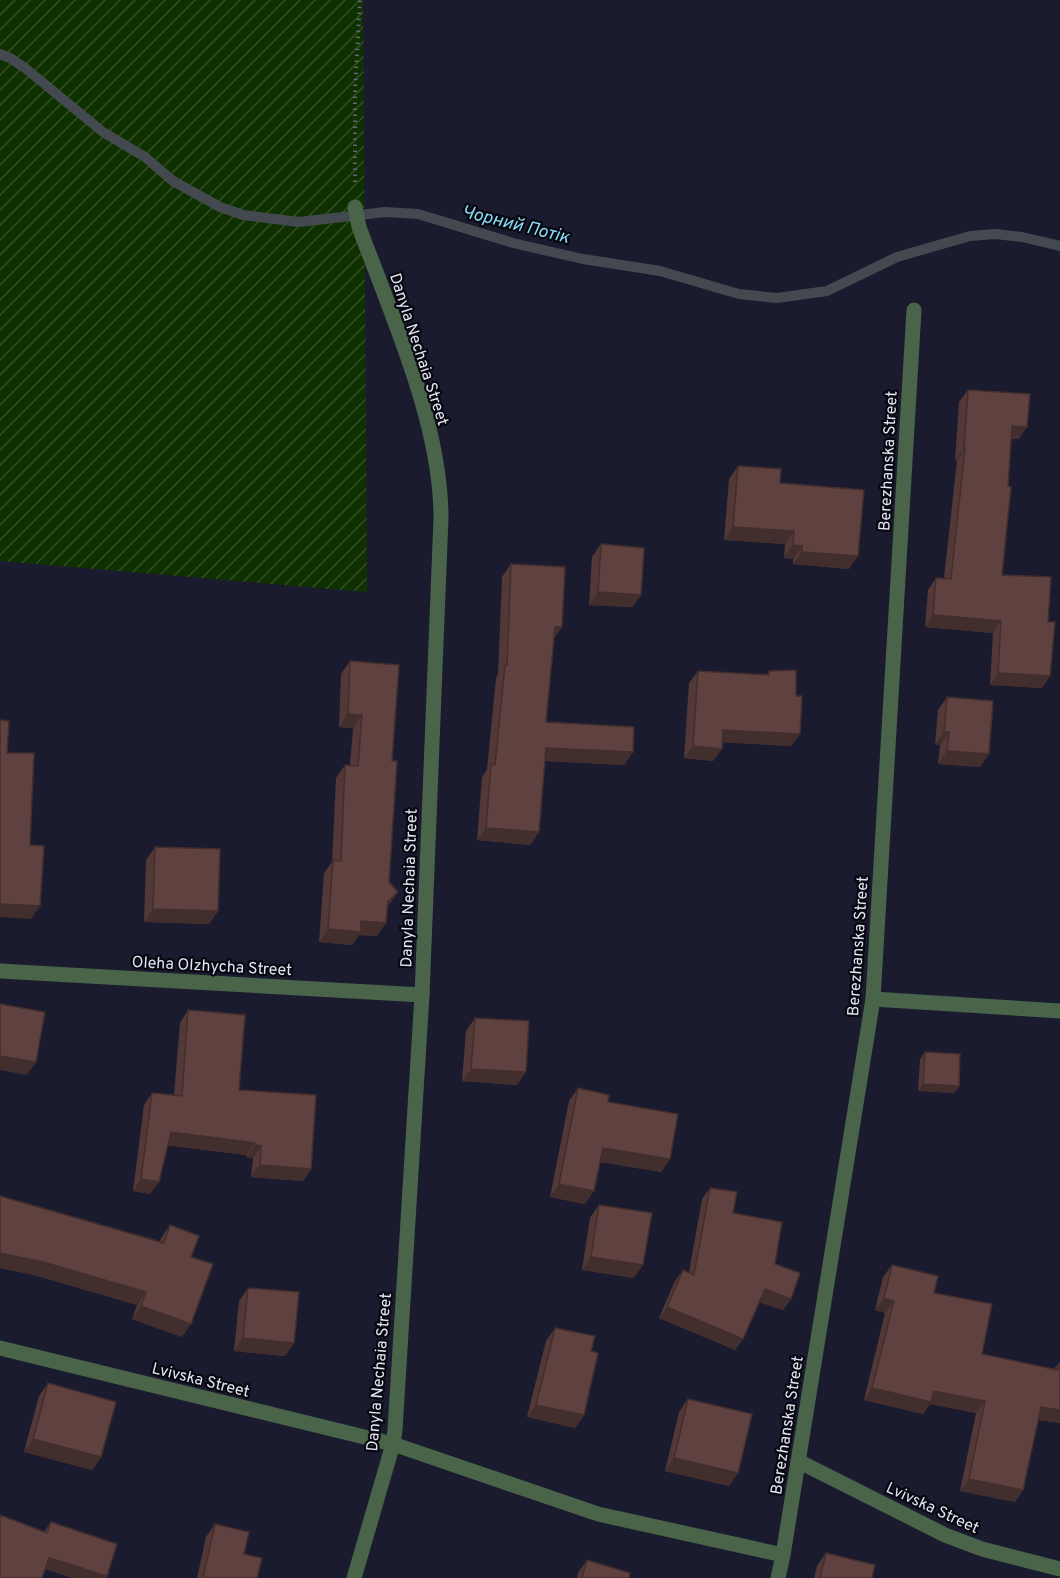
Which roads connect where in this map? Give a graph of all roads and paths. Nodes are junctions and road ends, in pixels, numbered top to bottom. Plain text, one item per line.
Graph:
1 (360, 0) edge
2 (355, 207) joint
3 (914, 310) dead end
4 (0, 971) edge
5 (422, 995) junction
6 (873, 999) junction
7 (1060, 1011) edge
8 (0, 1348) edge
9 (393, 1444) junction
10 (798, 1461) junction
11 (783, 1555) junction
12 (1060, 1569) edge
13 (354, 1578) edge
14 (778, 1578) edge

1 - 2 path
2 - 5 street, Danyla Nechaia Street
3 - 6 street, Berezhanska Street
4 - 5 street, Oleha Olzhycha Street
5 - 9 street, Danyla Nechaia Street
6 - 7 street
6 - 10 street, Berezhanska Street
8 - 9 street, Lvivska Street
9 - 11 street, Lvivska Street
9 - 13 street, Danyla Nechaia Street
10 - 11 street, Berezhanska Street
10 - 12 street, Lvivska Street
11 - 14 street, Berezhanska Street

